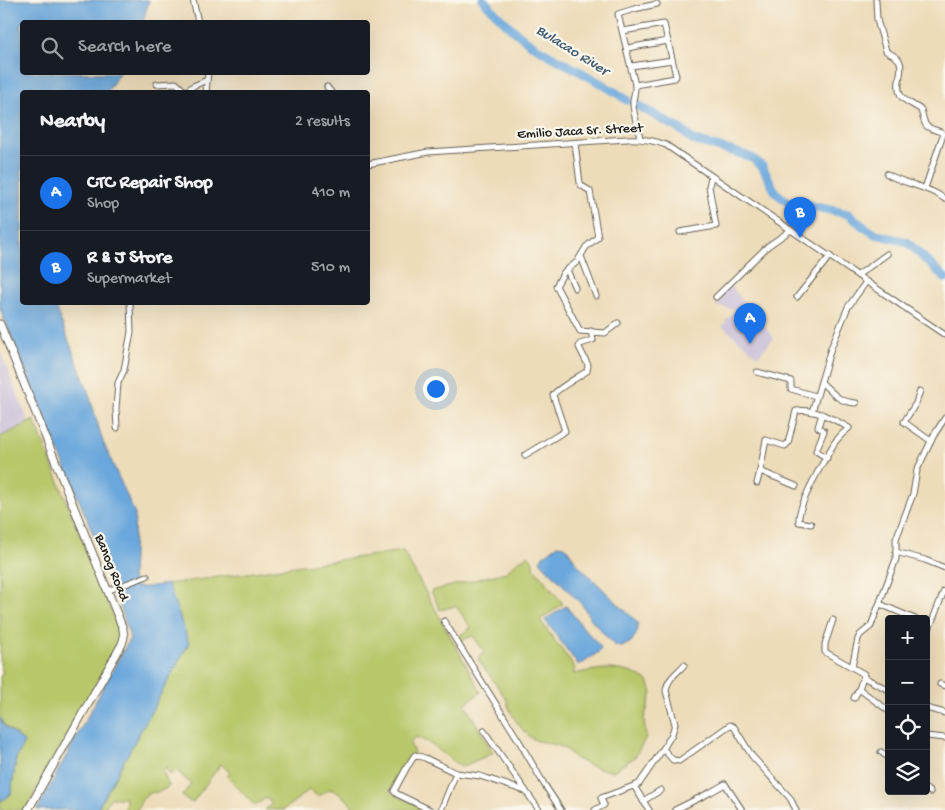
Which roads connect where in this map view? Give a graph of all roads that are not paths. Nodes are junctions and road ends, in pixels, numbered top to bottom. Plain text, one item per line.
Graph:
1 (193, 0) edge
2 (876, 0) edge
3 (656, 4) dead end
4 (198, 20) edge
5 (623, 31) junction
6 (668, 41) junction
7 (627, 48) junction
8 (672, 60) junction
9 (632, 66) junction
10 (208, 75) edge
11 (207, 80) junction
12 (156, 84) dead end
13 (635, 85) junction
14 (327, 87) dead end
15 (184, 90) edge
16 (188, 90) edge
17 (206, 90) edge
18 (330, 90) edge
19 (640, 138) junction
20 (575, 143) junction
21 (370, 164) edge
22 (887, 174) dead end
23 (711, 177) junction
24 (925, 188) junction
25 (945, 198) edge
26 (791, 230) junction
27 (680, 232) dead end
28 (887, 254) dead end
29 (581, 256) junction
30 (830, 256) junction
31 (567, 270) junction
32 (858, 275) junction
33 (866, 282) junction
34 (574, 288) dead end
35 (596, 296) dead end
36 (716, 297) dead end
37 (797, 297) dead end
38 (130, 305) edge
39 (618, 323) dead end
40 (0, 324) edge
41 (591, 331) junction
42 (945, 336) edge
43 (757, 372) dead end
44 (820, 382) junction
45 (920, 391) dead end
46 (816, 396) junction
47 (856, 402) dead end
48 (812, 412) junction
49 (822, 414) junction
50 (945, 418) edge
51 (117, 428) dead end
52 (931, 441) junction
53 (526, 455) dead end
54 (827, 458) junction
55 (760, 471) junction
56 (757, 483) dead end
57 (796, 486) dead end
58 (811, 524) dead end
59 (896, 552) junction
60 (945, 568) edge
61 (148, 576) dead end
62 (110, 590) junction
63 (944, 591) edge
64 (880, 604) junction
65 (906, 615) edge
66 (833, 620) dead end
67 (444, 621) dead end
68 (930, 622) edge
69 (684, 665) dead end
70 (852, 667) junction
71 (863, 677) junction
72 (859, 688) junction
73 (885, 688) edge
74 (854, 698) dead end
75 (885, 708) edge
76 (930, 709) edge
77 (945, 713) edge
78 (484, 731) dead end
79 (930, 736) edge
80 (945, 738) edge
81 (663, 749) junction
82 (881, 752) dead end
83 (885, 755) edge
84 (456, 773) junction
85 (634, 786) junction
86 (660, 790) dead end
87 (525, 791) junction
88 (643, 801) junction
89 (28, 810) edge
90 (430, 810) edge
91 (441, 810) edge
92 (539, 810) edge
93 (561, 810) edge
94 (595, 810) edge
95 (648, 810) edge
96 (675, 810) edge
97 (742, 810) edge
98 (796, 810) edge

1 - 4 street
2 - 24 street
3 - 5 street
5 - 6 street
5 - 7 street
6 - 7 street
6 - 8 street
7 - 9 street
8 - 9 street
8 - 13 street
9 - 13 street
10 - 11 street
11 - 16 street
11 - 17 street
12 - 15 street
13 - 19 street
14 - 18 street
19 - 20 street, Emilio Jaca Sr. Street
19 - 23 street, Emilio Jaca Sr. Street
20 - 21 street, Emilio Jaca Sr. Street
20 - 29 street
22 - 24 street
23 - 26 street, Emilio Jaca Sr. Street
23 - 27 street
24 - 25 street
26 - 30 street, Emilio Jaca Sr. Street
26 - 36 street
28 - 32 street
29 - 31 street
29 - 35 street
30 - 32 street, Emilio Jaca Sr. Street
30 - 37 street
31 - 34 street
31 - 41 street
32 - 33 street, Emilio Jaca Sr. Street
33 - 42 street, Emilio Jaca Sr. Street
33 - 44 street
38 - 51 street
39 - 41 street
40 - 62 street, Banog Road
41 - 53 street
43 - 46 street
44 - 46 street
44 - 47 street
45 - 52 street
46 - 48 street
48 - 49 street
48 - 55 street
49 - 54 street
49 - 54 street
50 - 52 street
52 - 59 street
54 - 58 street
55 - 56 street
55 - 57 street
59 - 60 street
59 - 64 street
61 - 62 street
62 - 89 street, Banog Road
63 - 68 street
64 - 65 street
64 - 70 street
66 - 70 street
67 - 93 street
69 - 81 street
70 - 71 street
71 - 72 street
71 - 73 street
72 - 74 street
72 - 75 street
76 - 77 street
78 - 87 street
79 - 80 street
81 - 85 street
81 - 98 street
82 - 83 street
84 - 87 street
84 - 90 street
84 - 91 street
85 - 88 street
85 - 94 street
86 - 88 street
87 - 92 street
88 - 95 street
96 - 97 street

